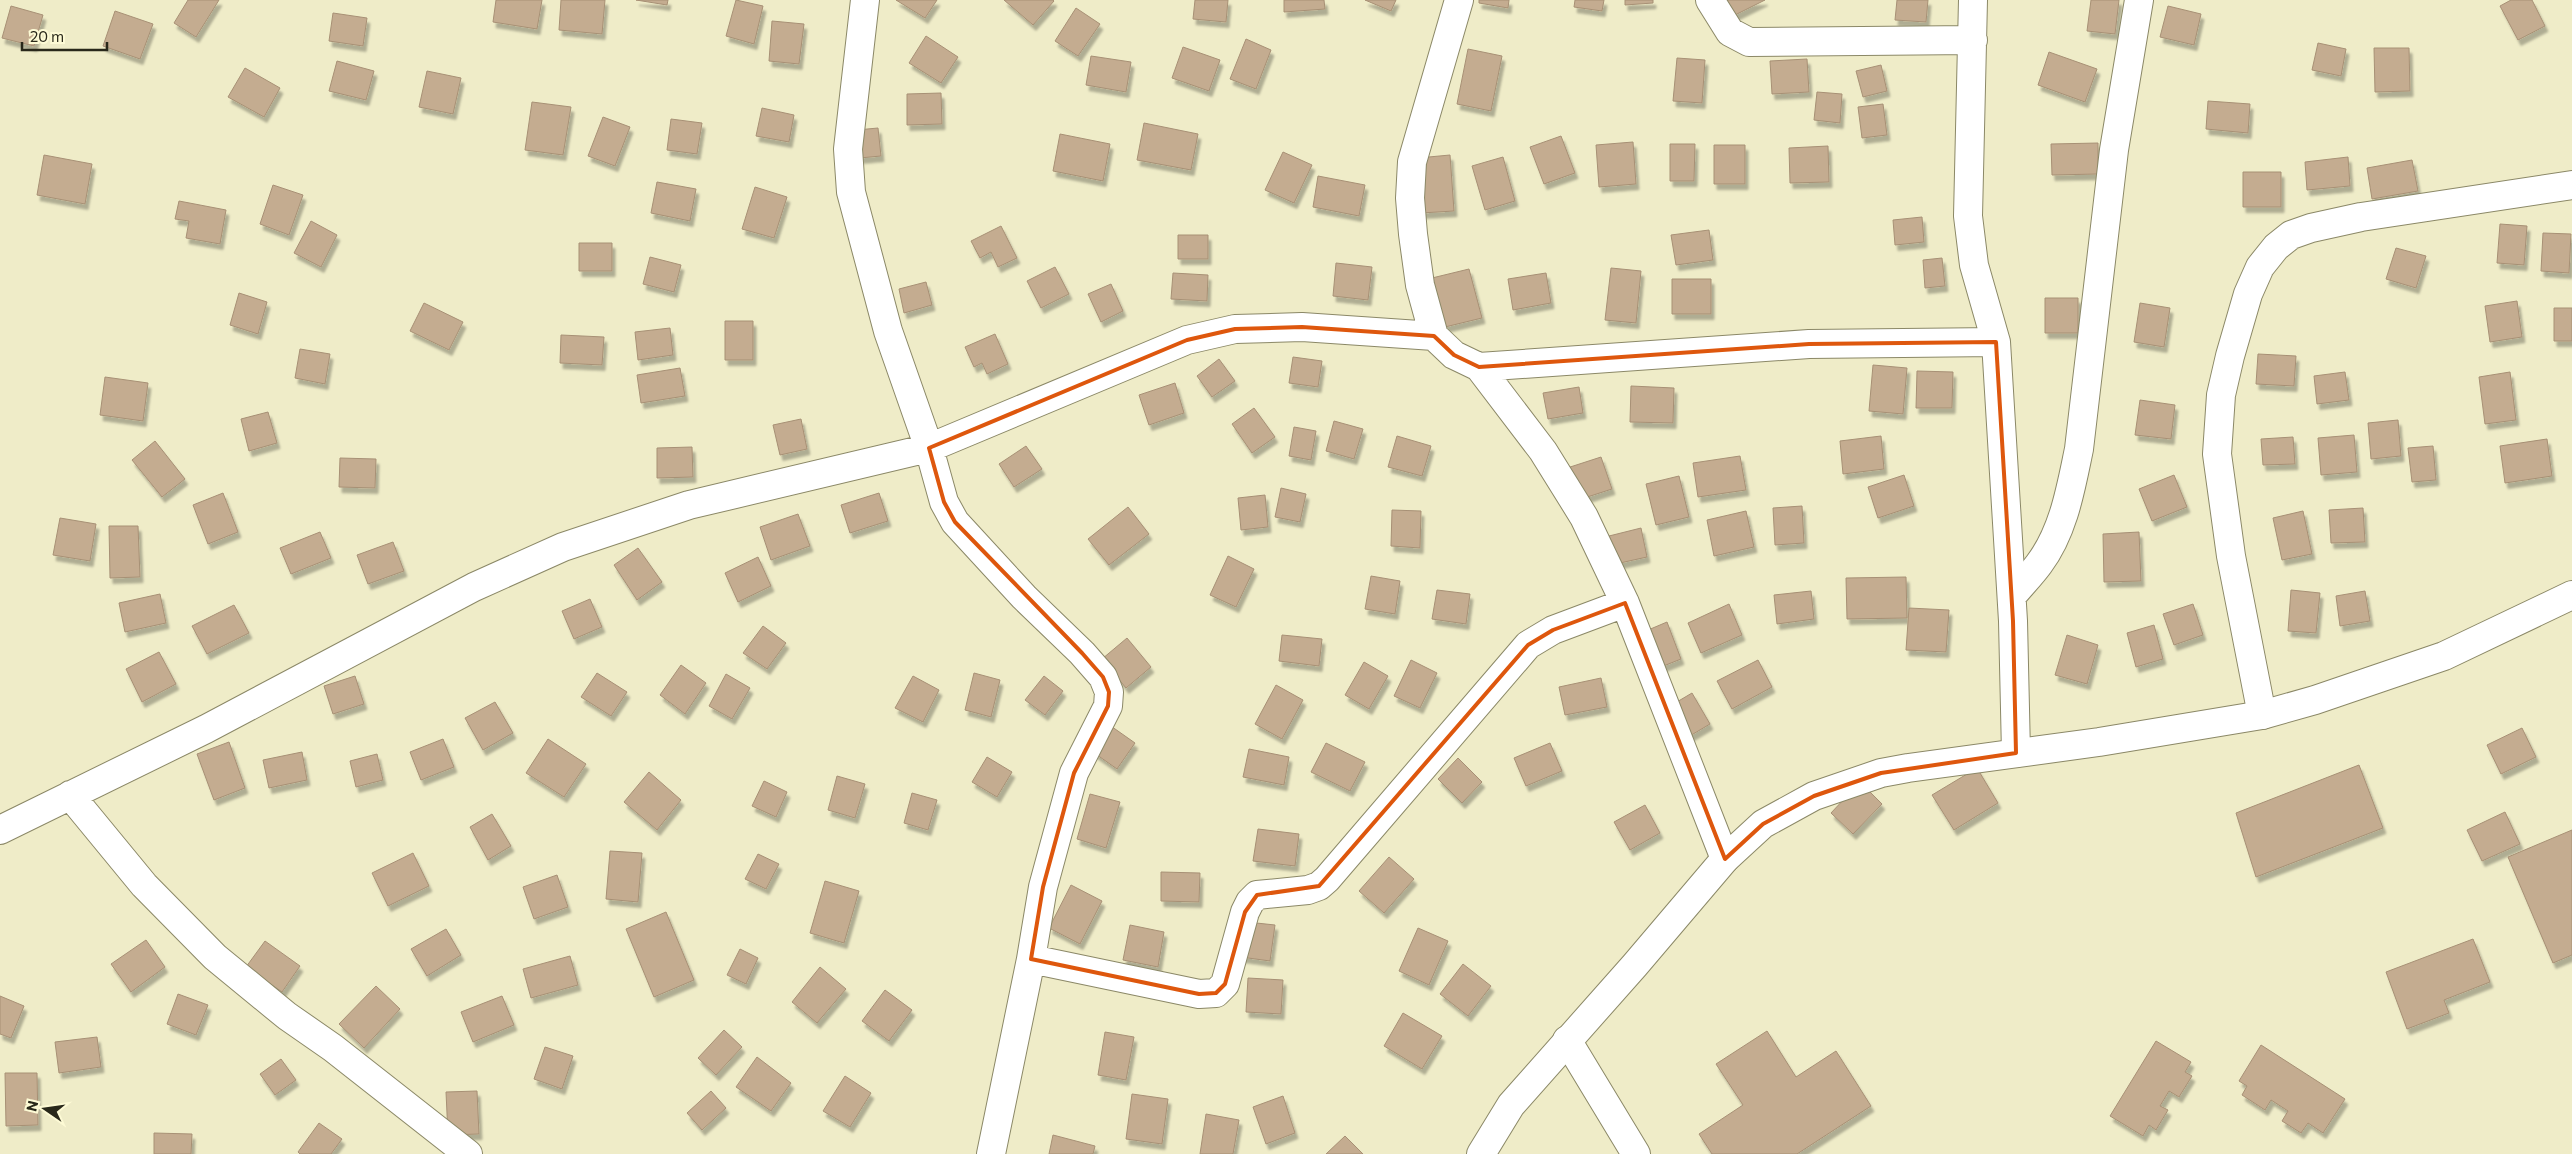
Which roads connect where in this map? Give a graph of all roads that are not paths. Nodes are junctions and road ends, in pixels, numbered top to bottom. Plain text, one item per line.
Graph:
1 (865, 0) edge
2 (1459, 0) edge
3 (1710, 0) edge
4 (1973, 0) edge
5 (2139, 0) edge
6 (1973, 40) junction
7 (2572, 185) edge
8 (1434, 336) junction
9 (1996, 342) junction
10 (1479, 367) junction
11 (928, 448) junction
12 (2572, 595) edge
13 (2012, 596) junction
14 (1625, 603) junction
15 (2262, 715) junction
16 (2016, 753) junction
17 (70, 795) junction
18 (0, 830) edge
19 (1725, 859) junction
20 (1031, 959) junction
21 (1567, 1040) junction
22 (468, 1154) edge
23 (991, 1154) edge
24 (1481, 1154) edge
25 (1636, 1154) edge

1 - 11 street
2 - 8 street
3 - 6 street
4 - 6 street
5 - 13 street
6 - 9 street
7 - 15 street
8 - 10 street
8 - 11 street
9 - 10 street
9 - 13 street
10 - 14 street
11 - 17 street
11 - 20 street
12 - 15 street
13 - 16 street
14 - 19 street
14 - 20 street
15 - 16 street
16 - 19 street
17 - 18 street
17 - 22 street
19 - 21 street
20 - 23 street
21 - 24 street
21 - 25 street

